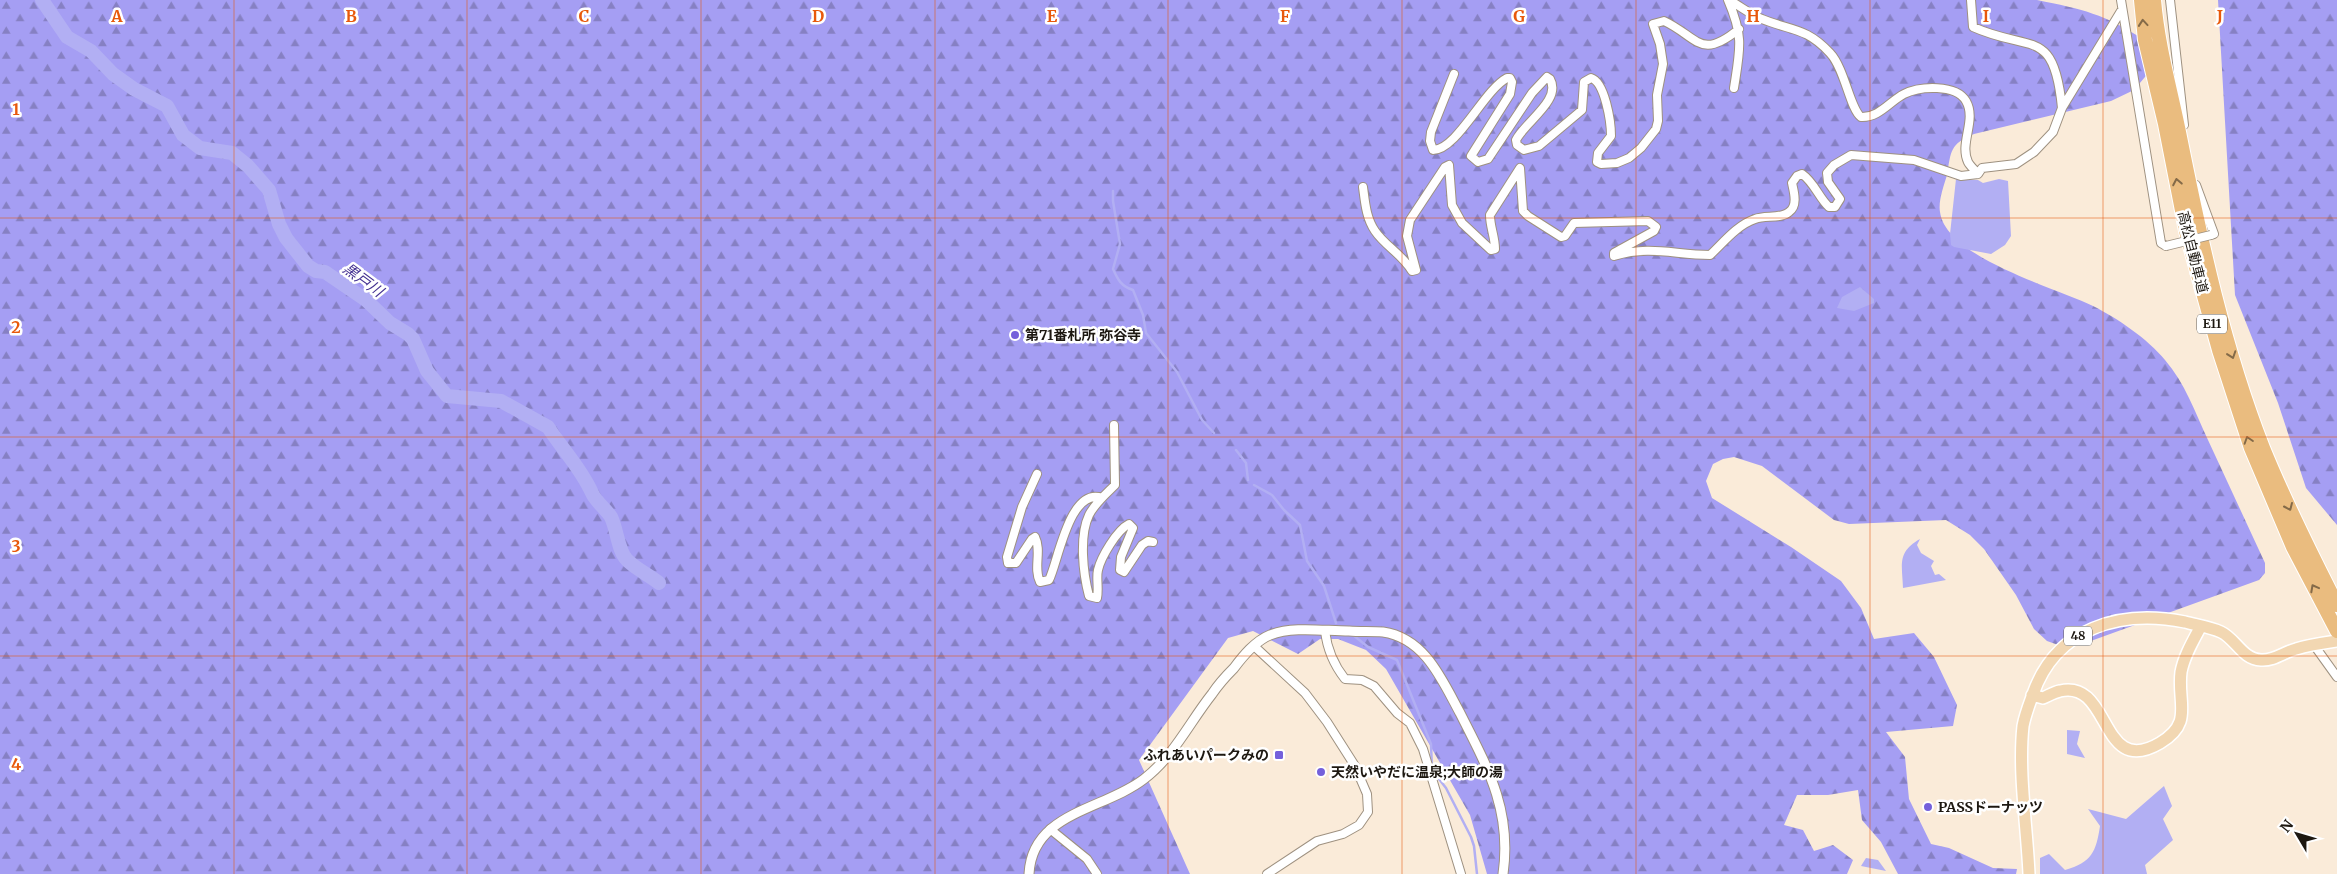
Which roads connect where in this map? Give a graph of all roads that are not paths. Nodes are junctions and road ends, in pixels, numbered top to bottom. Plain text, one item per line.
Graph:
1 (1728, 0) edge
2 (1972, 0) edge
3 (2121, 0) edge
4 (2141, 0) edge
5 (2154, 0) edge
6 (2170, 0) edge
7 (2121, 10) junction
8 (1739, 29) junction
9 (1454, 74) dead end
10 (1734, 88) dead end
11 (2062, 108) junction
12 (1978, 174) junction
13 (1363, 187) dead end
14 (1114, 425) dead end
15 (1037, 474) dead end
16 (1102, 498) junction
17 (1153, 542) dead end
18 (2337, 606) edge
19 (2201, 626) junction
20 (1325, 631) junction
21 (2337, 631) edge
22 (2337, 641) edge
23 (2316, 645) junction
24 (1254, 646) junction
25 (2337, 677) edge
26 (2032, 695) junction
27 (1050, 829) junction
28 (1029, 874) edge
29 (1097, 874) edge
30 (1267, 874) edge
31 (1461, 874) edge
32 (1503, 874) edge
33 (2029, 874) edge

1 - 8 street
1 - 12 street
2 - 11 street
3 - 7 street
21 -> 4 highway, 高松自動車道 / E11
5 -> 18 highway, 高松自動車道 / E11
6 - 7 street, bridge
7 - 11 street
8 - 9 street
8 - 10 street
11 - 12 street
12 - 13 street
14 - 16 street
15 - 16 street
16 - 17 street
19 - 23 main road, 48
19 - 26 main road, 48
19 - 26 main road
20 - 24 street
20 - 31 street
20 - 32 street
22 - 23 main road, 48
23 - 25 street
24 - 27 street
24 - 30 street
26 - 33 main road, 48
27 - 28 street
27 - 29 street

